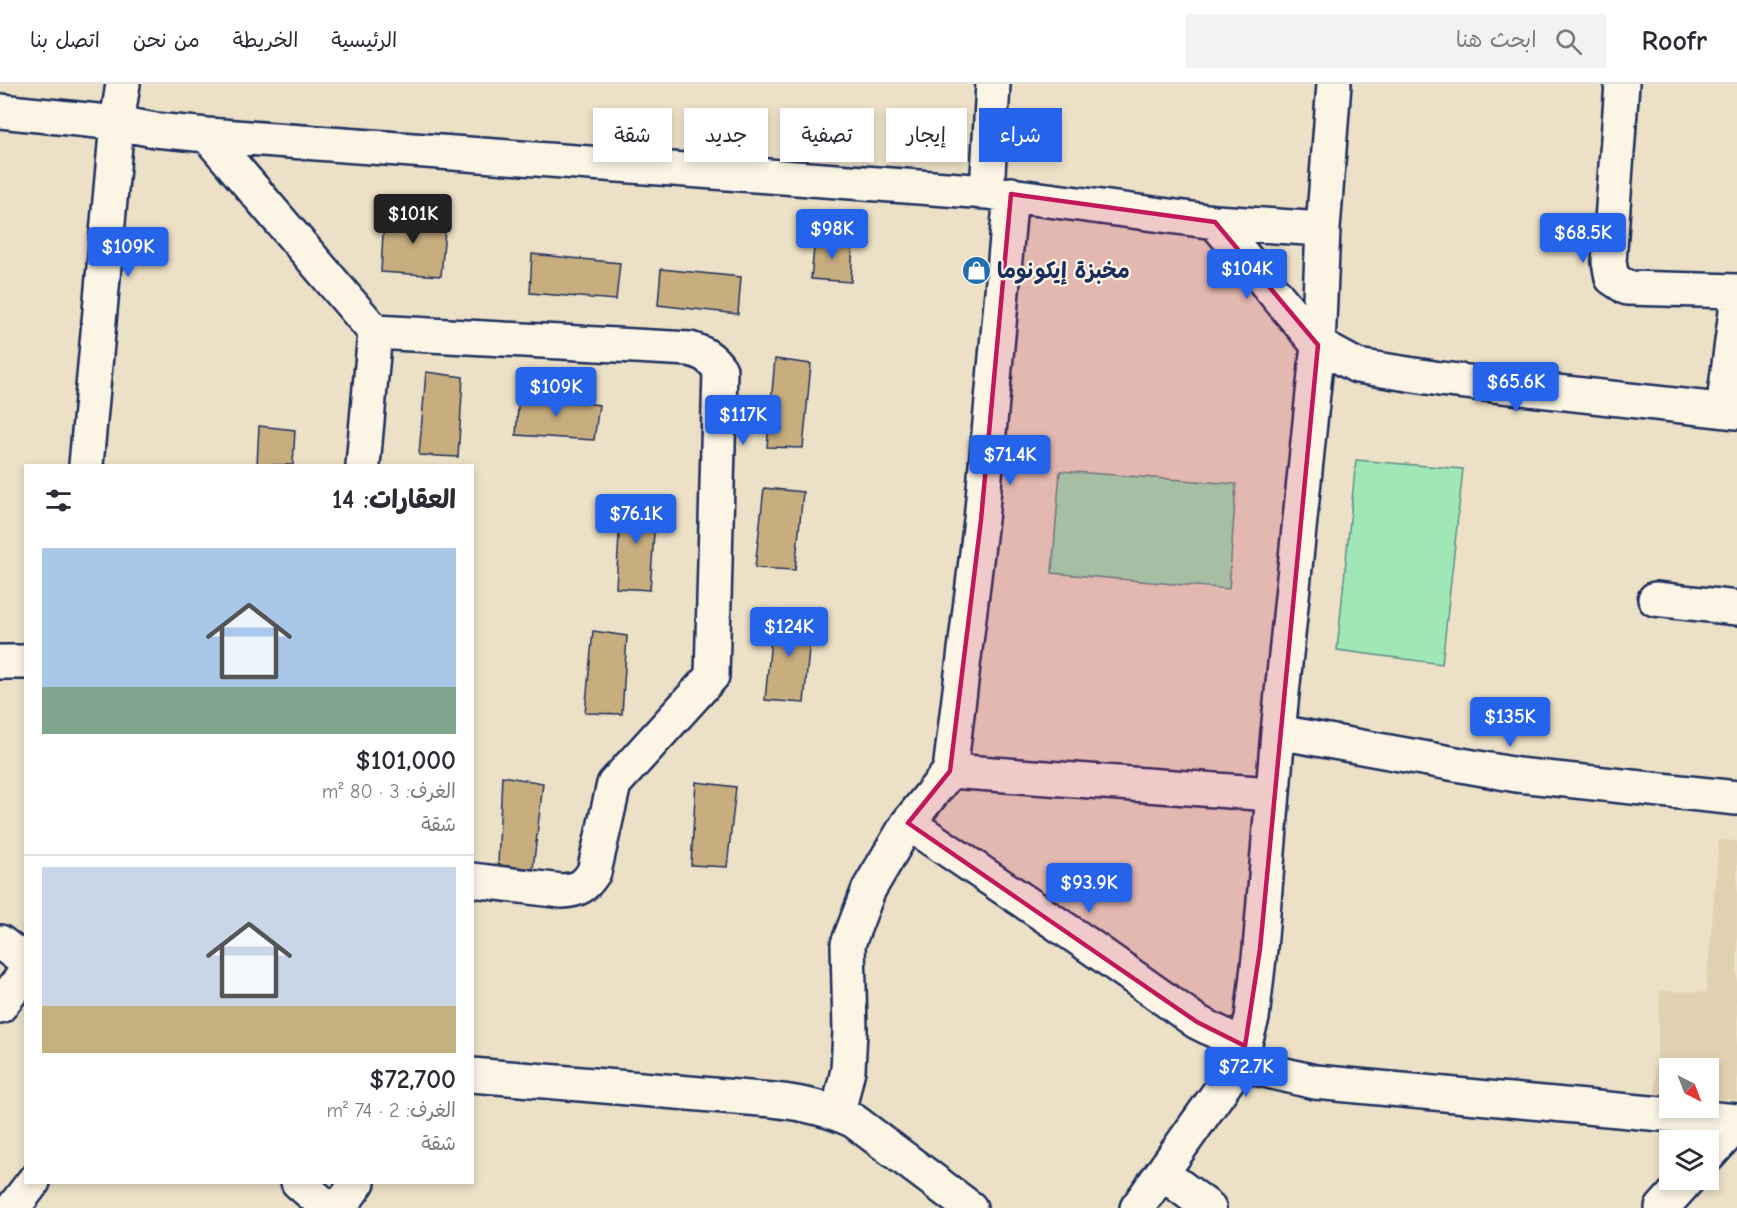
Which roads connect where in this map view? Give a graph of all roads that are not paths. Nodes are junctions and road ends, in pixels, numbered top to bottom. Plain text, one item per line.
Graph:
1 (123, 84) edge
2 (993, 84) edge
3 (1334, 84) edge
4 (1622, 84) edge
5 (0, 111) edge
6 (117, 123) junction
7 (207, 135) junction
8 (999, 193) junction
9 (1215, 222) junction
10 (1323, 229) junction
11 (1737, 291) edge
12 (1737, 304) edge
13 (375, 333) junction
14 (1318, 345) junction
15 (1730, 411) edge
16 (86, 464) edge
17 (363, 464) edge
18 (1654, 599) dead end
19 (1737, 608) edge
20 (0, 662) edge
21 (24, 662) edge
22 (1278, 732) junction
23 (950, 771) junction
24 (1272, 794) junction
25 (1737, 798) edge
26 (908, 824) junction
27 (474, 880) edge
28 (0, 942) edge
29 (24, 960) edge
30 (24, 975) edge
31 (0, 1006) edge
32 (1242, 1055) junction
33 (474, 1075) edge
34 (838, 1113) junction
35 (1737, 1122) edge
36 (1719, 1143) edge
37 (1162, 1173) junction
38 (31, 1184) edge
39 (300, 1184) edge
40 (357, 1184) edge
41 (13, 1208) edge
42 (328, 1208) edge
43 (339, 1208) edge
44 (970, 1208) edge
45 (1137, 1208) edge
46 (1209, 1208) edge

1 - 6 street
2 - 8 street
3 - 10 street
4 - 11 street
5 - 6 street
6 - 7 street
6 - 16 street
7 - 8 street
7 - 13 street
8 - 9 street
8 - 23 street
9 - 10 street
9 - 14 street
10 - 14 street
12 - 15 street
13 - 17 street
13 - 27 street
14 - 15 street
14 - 22 street
18 - 19 street
20 - 21 street
22 - 24 street
22 - 25 street
23 - 24 street
23 - 26 street
24 - 32 street
26 - 32 street
26 - 34 street
28 - 29 street
30 - 31 street
32 - 35 street
32 - 37 street
33 - 34 street
34 - 44 street
35 - 36 street
37 - 45 street
37 - 46 street
38 - 41 street
39 - 42 street
40 - 43 street

